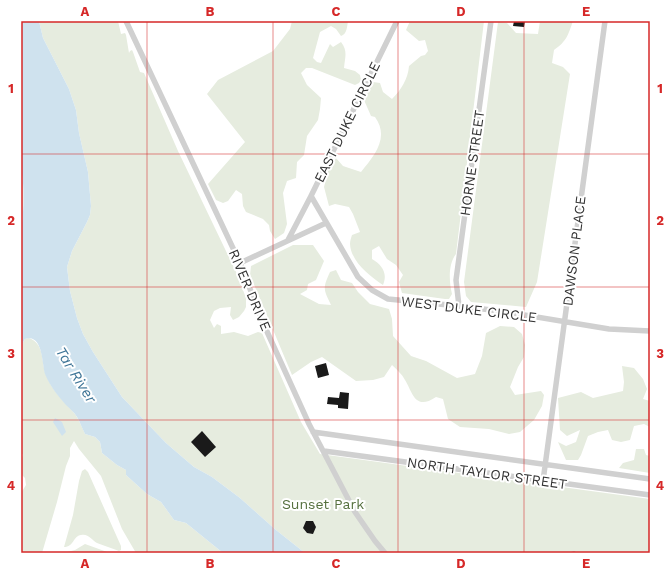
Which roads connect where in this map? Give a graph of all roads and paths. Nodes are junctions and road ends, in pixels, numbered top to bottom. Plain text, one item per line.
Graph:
1 (126, 21) edge
2 (397, 21) edge
3 (491, 21) edge
4 (605, 21) edge
5 (311, 196) junction
6 (326, 223) junction
7 (288, 241) junction
8 (240, 263) junction
9 (459, 306) junction
10 (564, 321) junction
11 (650, 331) edge
12 (313, 432) junction
13 (324, 451) junction
14 (544, 464) junction
15 (650, 478) edge
16 (543, 481) junction
17 (650, 495) edge
18 (385, 553) edge

1 - 8 street, RIVER DRIVE
2 - 5 street, EAST DUKE CIRCLE
3 - 9 street, HORNE STREET
4 - 10 street, DAWSON PLACE
5 - 6 street, EAST DUKE CIRCLE
5 - 7 street
6 - 7 street
6 - 9 street, WEST DUKE CIRCLE
7 - 8 street
8 - 12 street, RIVER DRIVE
9 - 10 street, WEST DUKE CIRCLE
10 - 11 street, WEST DUKE CIRCLE
10 - 14 street, DAWSON PLACE
12 - 13 street, RIVER DRIVE
12 - 14 street
13 - 16 street, NORTH TAYLOR STREET
13 - 18 street, RIVER DRIVE
14 - 15 street
14 - 16 street, DAWSON PLACE
16 - 17 street, NORTH TAYLOR STREET

